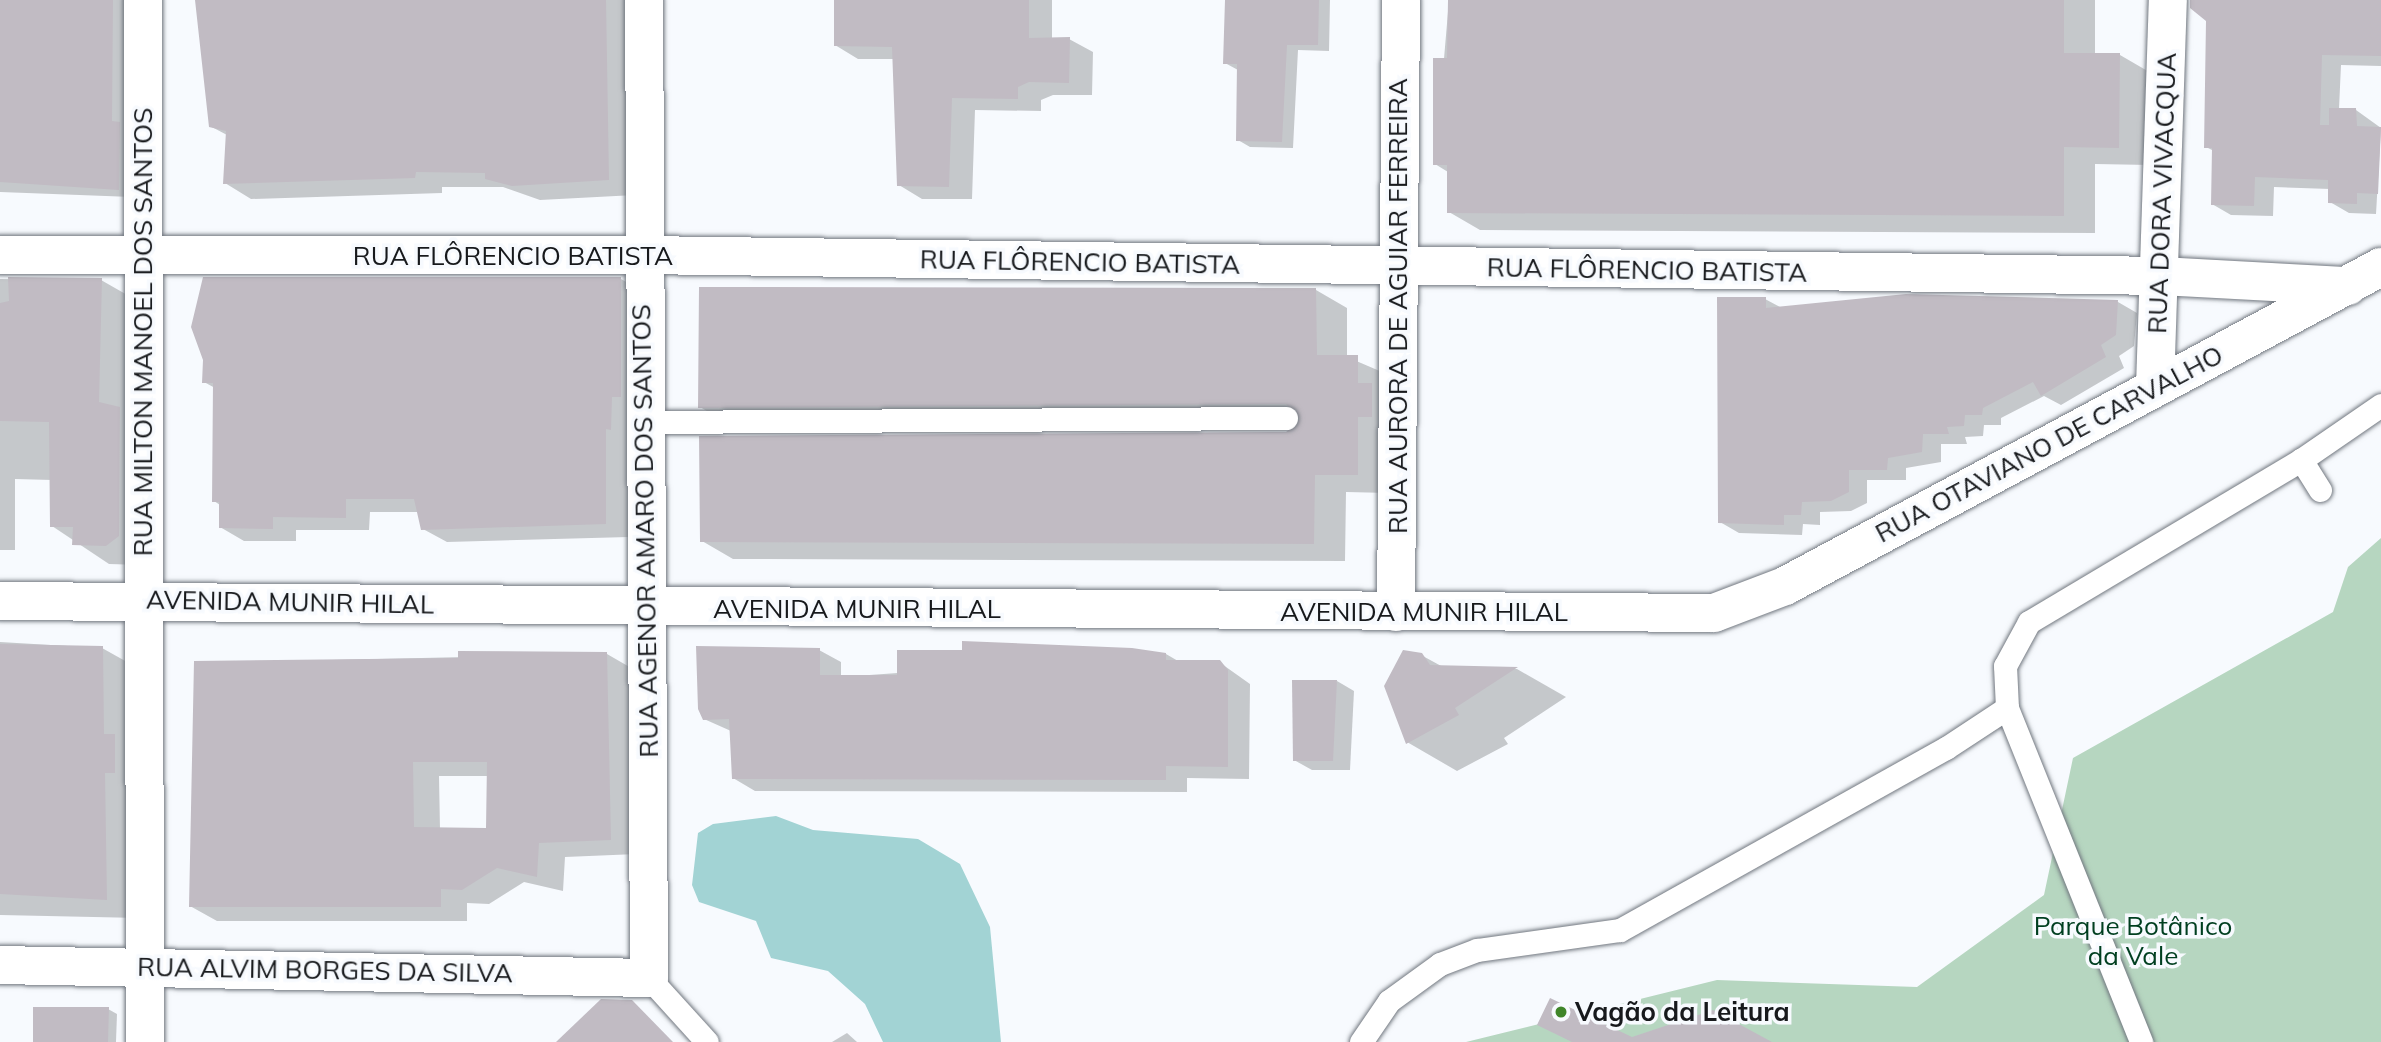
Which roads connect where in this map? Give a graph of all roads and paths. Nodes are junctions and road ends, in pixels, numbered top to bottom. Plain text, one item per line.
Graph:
1 (143, 0) edge
2 (644, 0) edge
3 (1401, 0) edge
4 (2168, 0) edge
5 (0, 255) edge
6 (141, 256) junction
7 (642, 256) junction
8 (1398, 268) junction
9 (2161, 276) junction
10 (2365, 277) edge
11 (2155, 387) junction
12 (2381, 405) edge
13 (1286, 418) dead end
14 (644, 422) junction
15 (2301, 460) junction
16 (2320, 490) dead end
17 (143, 598) junction
18 (0, 601) edge
19 (646, 607) junction
20 (1396, 612) junction
21 (1714, 612) joint
22 (2007, 708) junction
23 (0, 965) edge
24 (144, 965) junction
25 (649, 978) junction
26 (145, 1042) edge
27 (707, 1042) edge
28 (1361, 1042) edge
29 (2141, 1042) edge

1 - 6 street, RUA MILTON MANOEL DOS SANTOS
2 - 7 street, RUA AGENOR AMARO DOS SANTOS
3 - 8 street, RUA AURORA DE AGUIAR FERREIRA
4 - 9 street, RUA DORA VIVACQUA
5 - 6 street, RUA FLÔRENCIO BATISTA
6 - 7 street, RUA FLÔRENCIO BATISTA
6 - 17 street, RUA MILTON MANOEL DOS SANTOS
7 - 8 street, RUA FLÔRENCIO BATISTA
7 - 14 street, RUA AGENOR AMARO DOS SANTOS
8 - 9 street, RUA FLÔRENCIO BATISTA
8 - 20 street, RUA AURORA DE AGUIAR FERREIRA
9 - 10 street, RUA FLÔRENCIO BATISTA
9 - 11 street, RUA DORA VIVACQUA
10 - 11 street, RUA OTAVIANO DE CARVALHO
11 - 21 street, RUA OTAVIANO DE CARVALHO
12 - 15 lane
13 - 14 lane
14 - 19 street, RUA AGENOR AMARO DOS SANTOS
15 - 16 lane
15 - 22 lane
17 - 18 street, AVENIDA MUNIR HILAL
17 - 19 street, AVENIDA MUNIR HILAL
17 - 24 street, RUA MILTON MANOEL DOS SANTOS
19 - 20 street, AVENIDA MUNIR HILAL
19 - 25 street, RUA AGENOR AMARO DOS SANTOS
20 - 21 street, AVENIDA MUNIR HILAL
22 - 28 lane
22 - 29 lane
23 - 24 street, RUA ALVIM BORGES DA SILVA
24 - 25 street, RUA ALVIM BORGES DA SILVA
24 - 26 street, RUA MILTON MANOEL DOS SANTOS
25 - 27 lane

